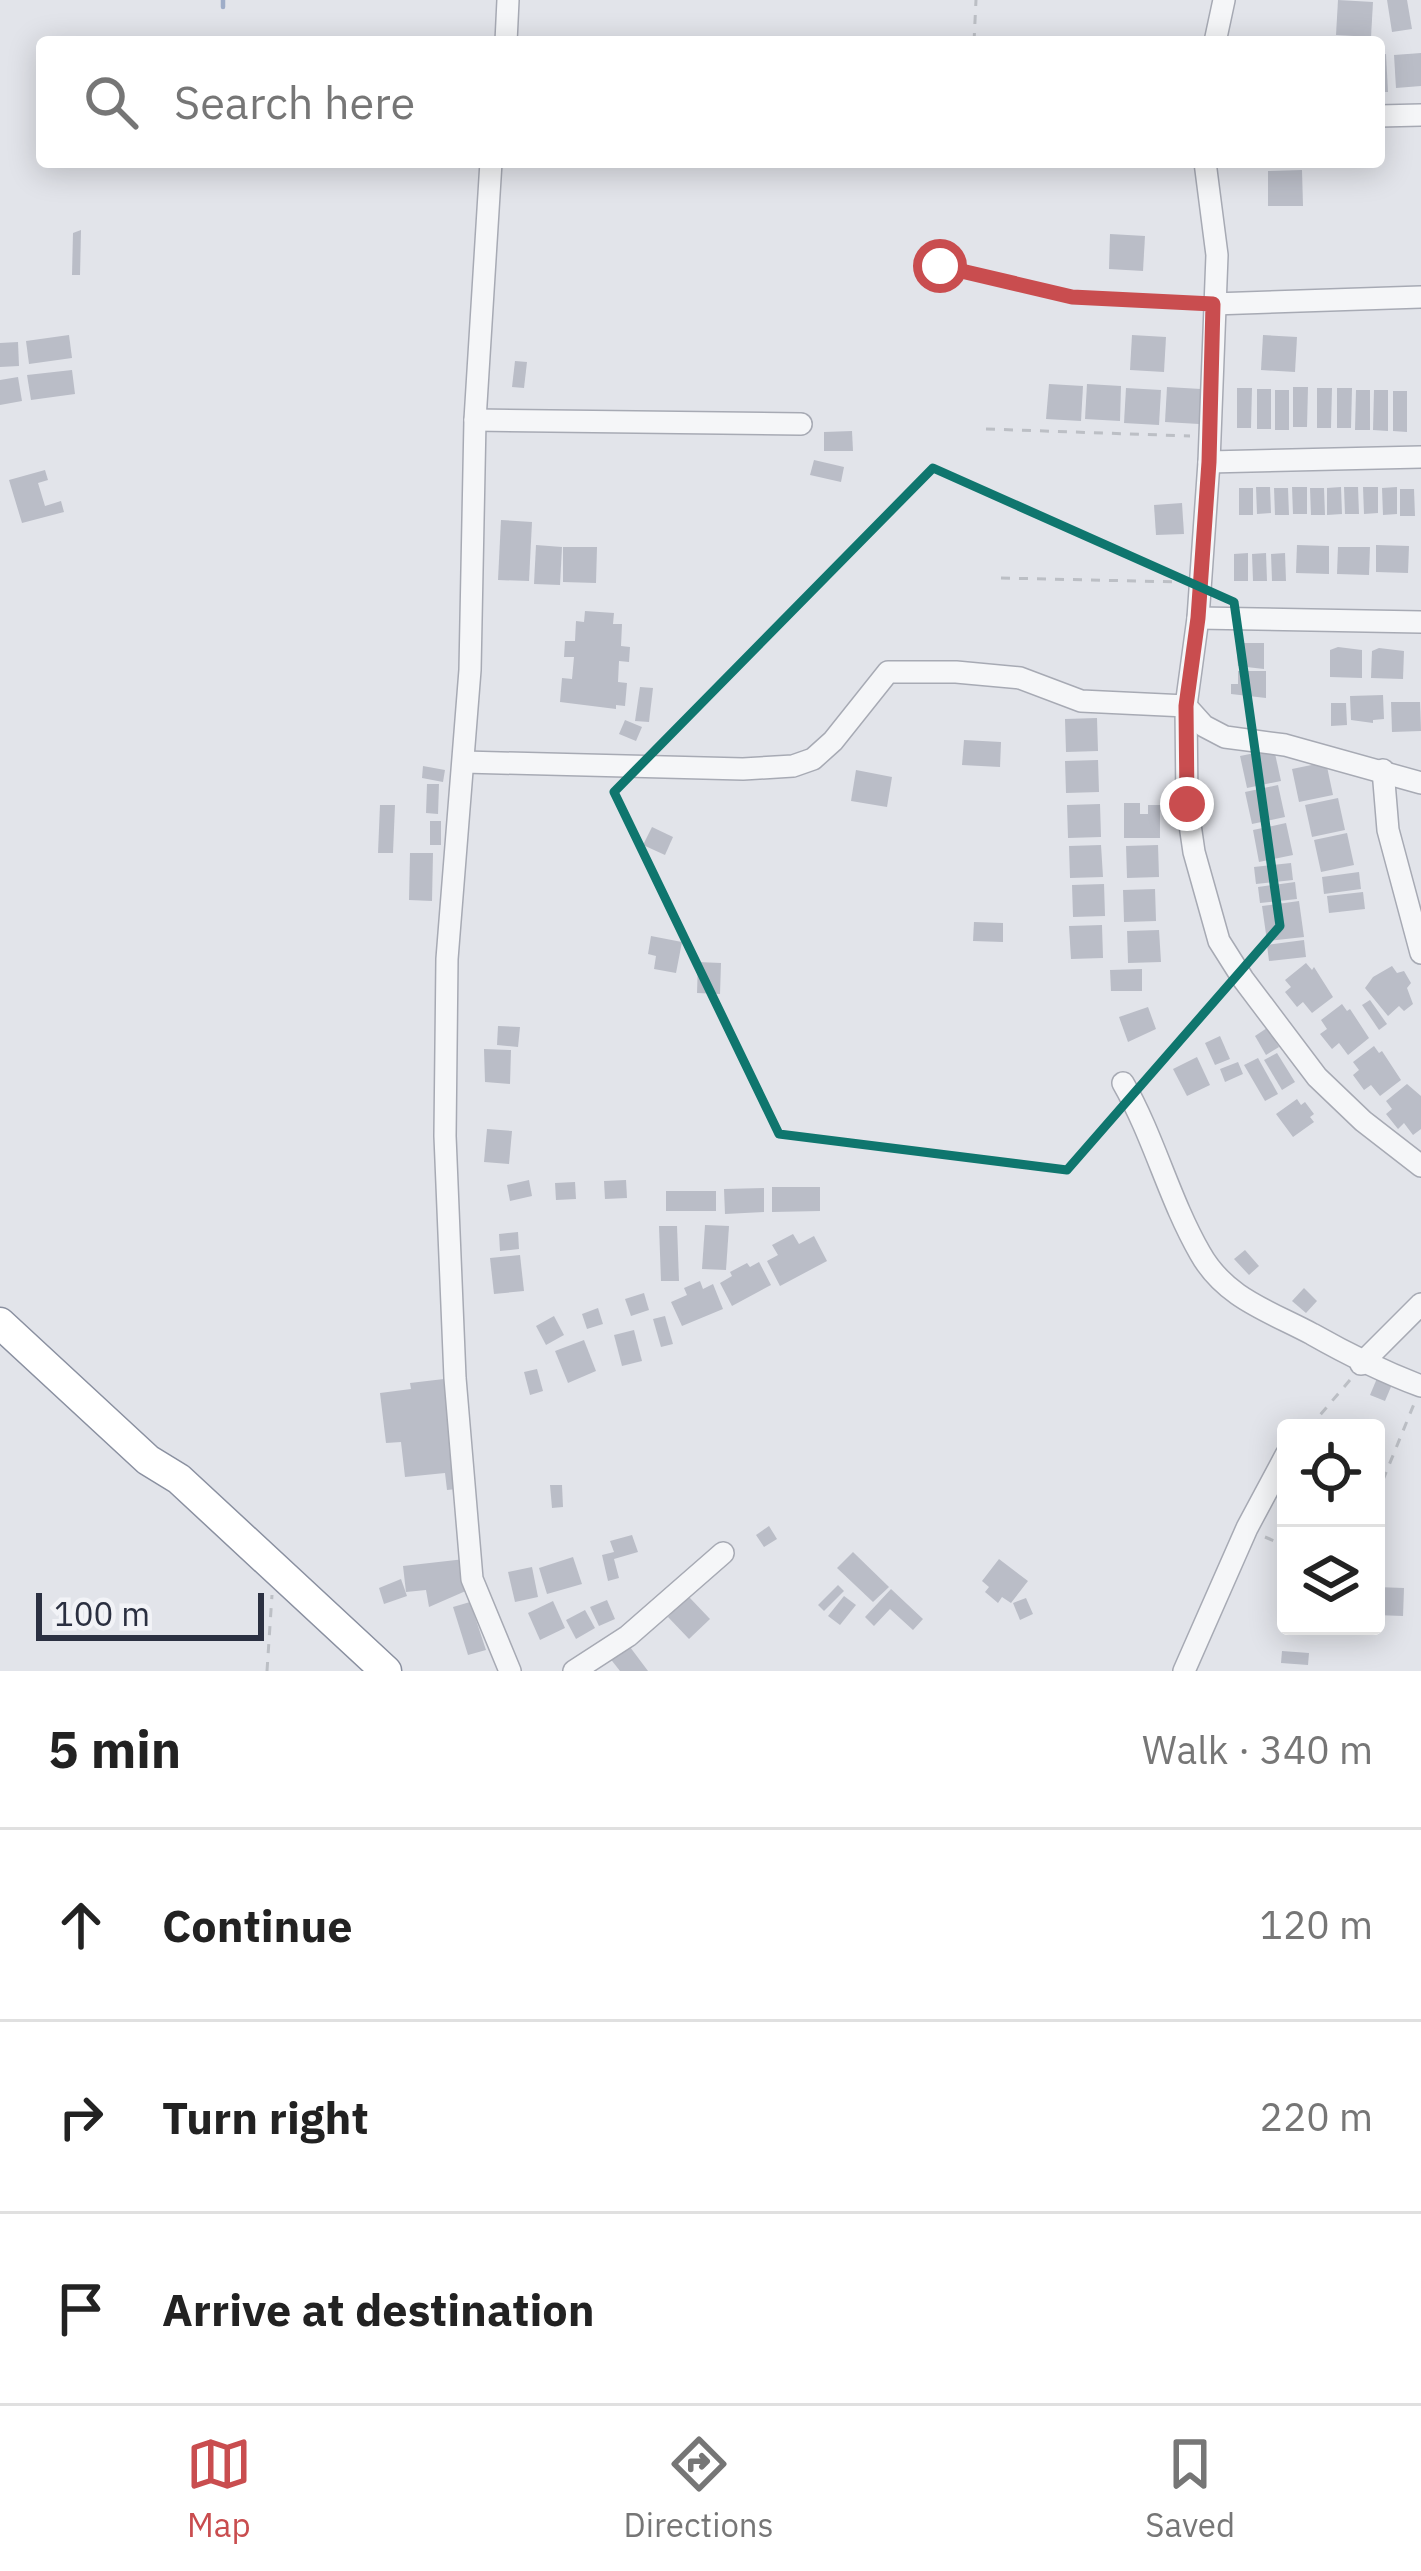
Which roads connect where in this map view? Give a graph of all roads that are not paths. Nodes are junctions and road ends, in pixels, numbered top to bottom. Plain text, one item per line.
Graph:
1 (508, 0) edge
2 (1224, 0) edge
3 (506, 36) edge
4 (1215, 36) edge
5 (1421, 115) edge
6 (1385, 116) edge
7 (491, 168) edge
8 (1206, 168) edge
9 (1421, 297) edge
10 (1213, 304) junction
11 (476, 420) junction
12 (801, 424) dead end
13 (1421, 458) edge
14 (1209, 462) junction
15 (1198, 618) junction
16 (1421, 622) edge
17 (1186, 706) junction
18 (464, 762) junction
19 (1383, 770) junction
20 (1421, 783) edge
21 (1421, 953) edge
22 (1123, 1083) dead end
23 (1421, 1166) edge
24 (1421, 1304) edge
25 (0, 1323) edge
26 (1361, 1364) junction
27 (1421, 1388) edge
28 (1277, 1466) edge
29 (723, 1553) dead end
30 (386, 1671) edge
31 (510, 1671) edge
32 (574, 1671) edge
33 (1184, 1671) edge

1 - 3 street
2 - 4 street
5 - 6 street
7 - 11 street
8 - 10 street
9 - 10 street
10 - 14 street
11 - 12 street
11 - 18 street
13 - 14 street
14 - 15 street
15 - 16 street
15 - 17 street
17 - 18 street
17 - 19 street
17 - 23 street
18 - 31 street
19 - 20 street
19 - 21 street
22 - 26 street
24 - 26 street
25 - 30 highway
26 - 27 street
28 - 33 street
29 - 32 street

